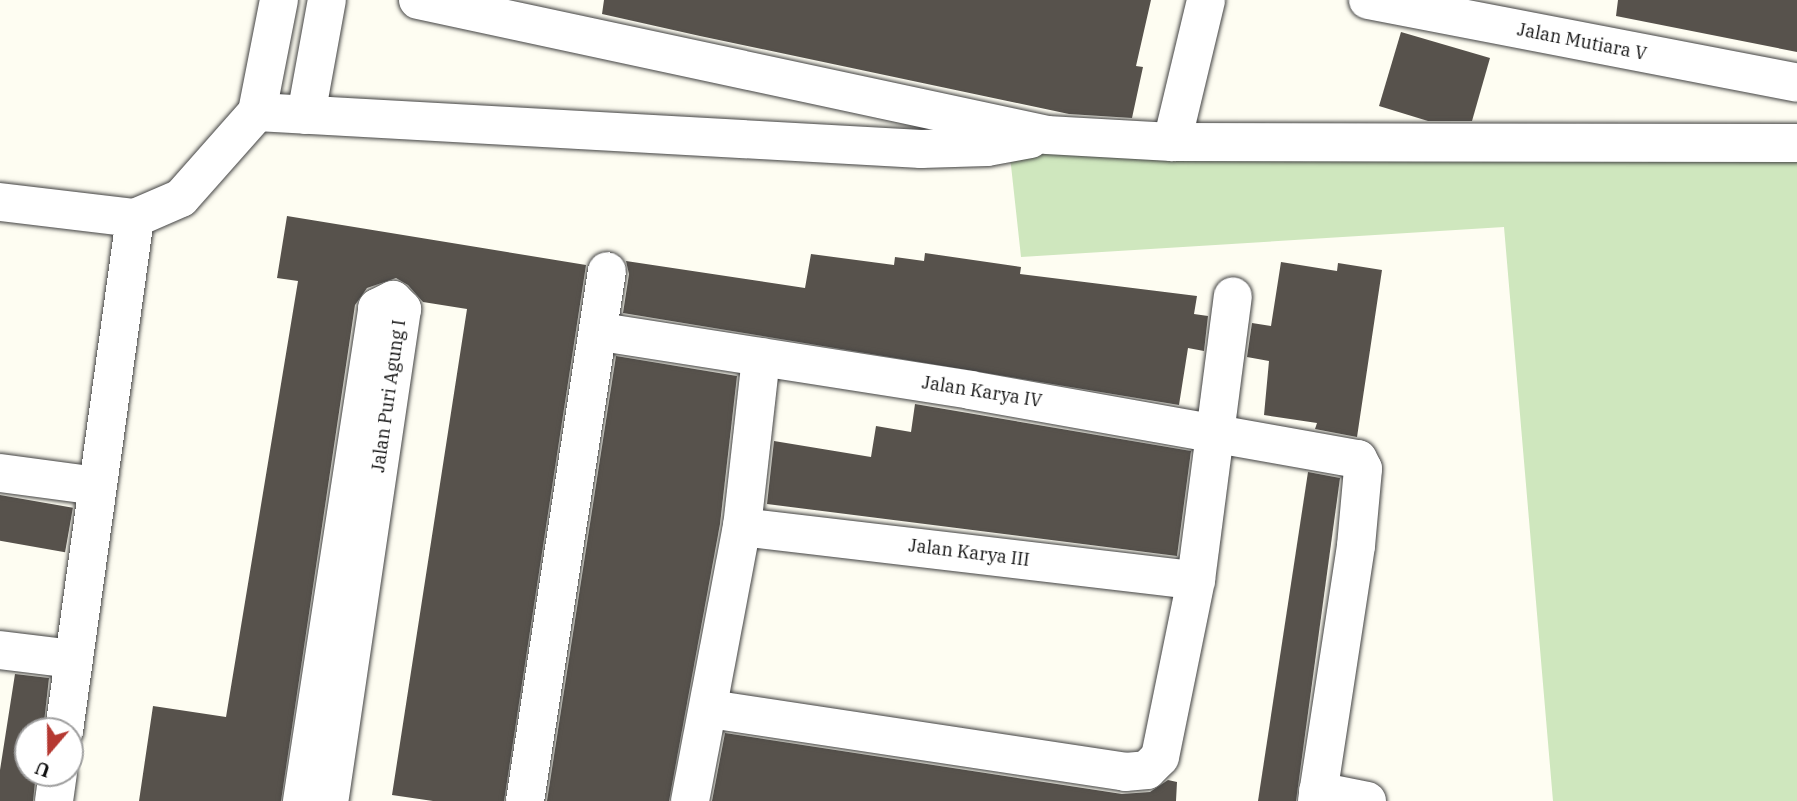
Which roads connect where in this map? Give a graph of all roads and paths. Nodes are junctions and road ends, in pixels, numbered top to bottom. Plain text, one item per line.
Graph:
1 (279, 0) edge
2 (327, 0) edge
3 (418, 0) edge
4 (1206, 0) edge
5 (1368, 0) edge
6 (1797, 83) edge
7 (257, 112) junction
8 (306, 115) junction
9 (1047, 135) junction
10 (1172, 142) junction
11 (1797, 143) edge
12 (0, 202) edge
13 (135, 218) junction
14 (607, 271) dead end
15 (1233, 296) dead end
16 (601, 332) junction
17 (761, 357) junction
18 (1216, 431) junction
19 (0, 473) edge
20 (97, 486) junction
21 (742, 527) junction
22 (1196, 580) junction
23 (0, 650) edge
24 (73, 659) junction
25 (336, 670) junction
26 (710, 709) junction
27 (66, 717) edge
28 (1318, 796) edge
29 (302, 801) edge
30 (329, 801) edge
31 (525, 801) edge
32 (690, 801) edge
33 (1367, 801) edge

1 - 7 street
2 - 8 street
3 - 9 street
4 - 10 street
5 - 6 street, Jalan Mutiara V
7 - 8 street
7 - 13 street
8 - 9 street
9 - 10 street
10 - 11 street
12 - 13 street
13 - 20 street
14 - 16 street
15 - 18 street
16 - 17 street, Jalan Karya IV
16 - 31 street
17 - 18 street, Jalan Karya IV
17 - 21 street
18 - 22 street
18 - 28 street, Jalan Karya IV
19 - 20 street
20 - 24 street
21 - 22 street, Jalan Karya III
21 - 26 street
22 - 26 street
23 - 24 street
24 - 27 street
25 - 25 street, Jalan Puri Agung I
25 - 29 street, Jalan Puri Agung I
25 - 30 street, Jalan Puri Agung I
26 - 32 street
28 - 33 street

